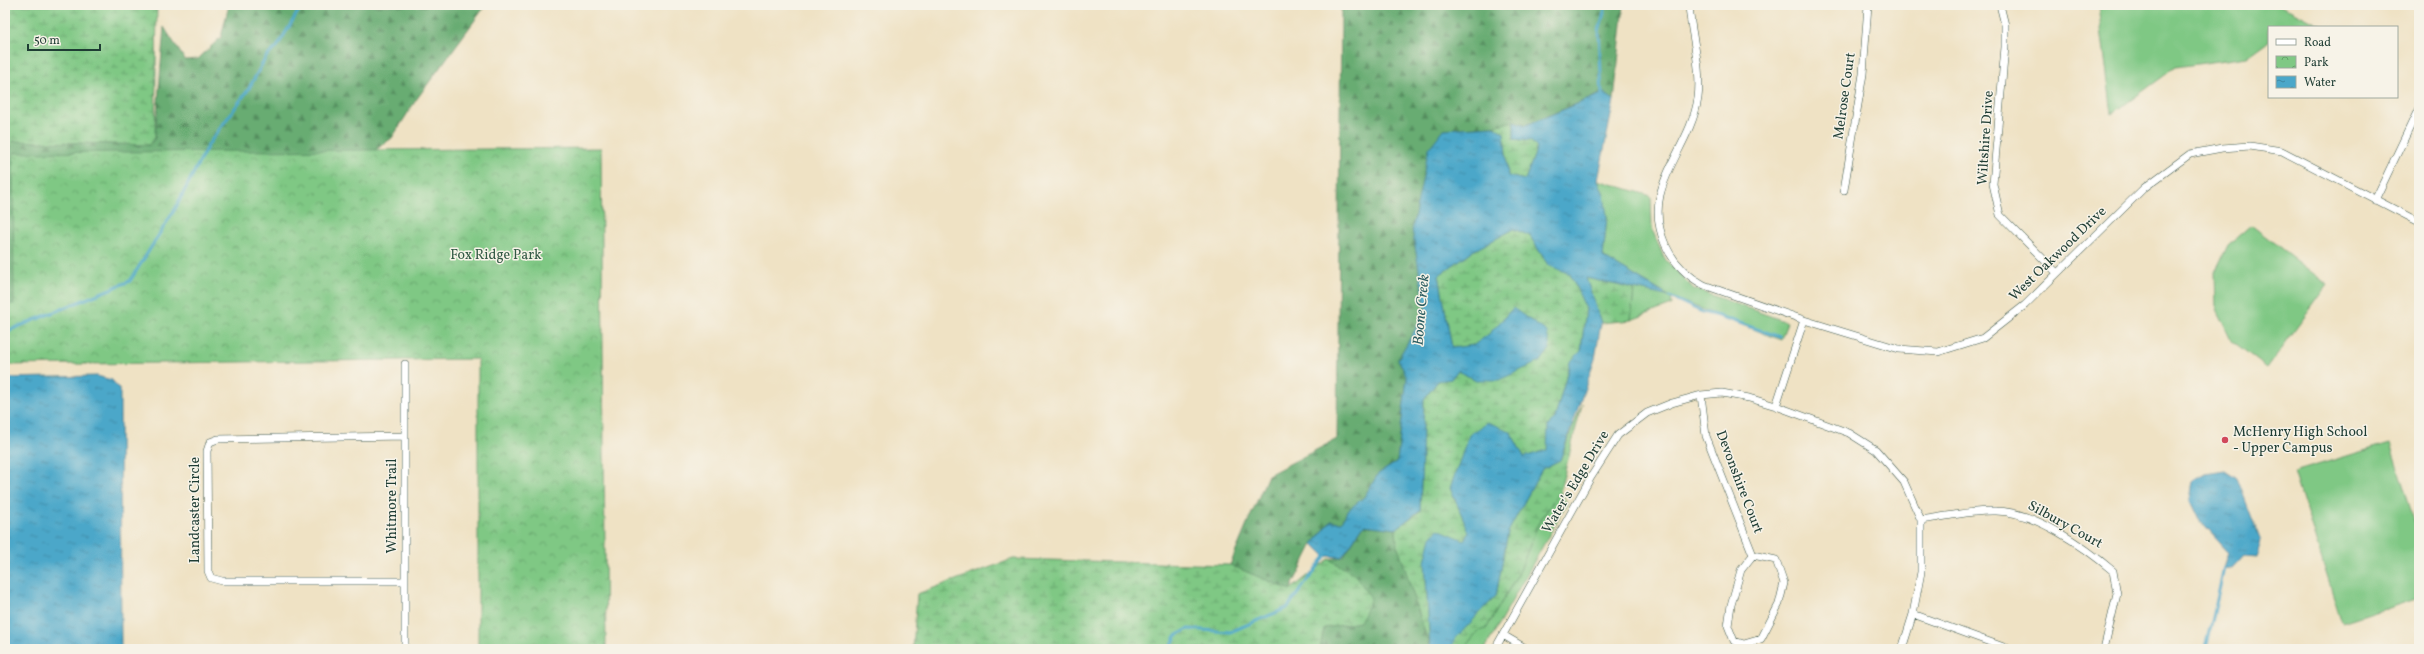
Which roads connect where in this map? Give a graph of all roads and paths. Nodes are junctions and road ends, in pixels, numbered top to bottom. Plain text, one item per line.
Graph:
1 (1690, 5) edge
2 (1868, 5) edge
3 (2000, 5) edge
4 (2419, 108) edge
5 (1844, 190) dead end
6 (2375, 200) junction
7 (2419, 222) edge
8 (2057, 273) junction
9 (1804, 320) junction
10 (405, 364) dead end
11 (1701, 395) junction
12 (1776, 406) junction
13 (405, 436) junction
14 (1921, 520) junction
15 (1753, 555) junction
16 (405, 581) junction
17 (1913, 614) junction
18 (1503, 635) junction
19 (405, 649) edge
20 (1495, 649) edge
21 (1527, 649) edge
22 (1902, 649) edge
23 (2009, 649) edge
24 (2104, 649) edge

1 - 9 street, West Oakwood Drive
2 - 5 street, Melrose Court
3 - 8 street, Wiltshire Drive
4 - 6 street
6 - 7 street, West Oakwood Drive
6 - 8 street, West Oakwood Drive
8 - 9 street, West Oakwood Drive
9 - 12 street
10 - 13 street, Whitmore Trail
11 - 12 street, Water’s Edge Drive
11 - 15 street, Devonshire Court
11 - 18 street, Water’s Edge Drive
12 - 14 street, Water’s Edge Drive
13 - 16 street, Whitmore Trail
13 - 16 street, Landcaster Circle
14 - 17 street
14 - 24 street, Silbury Court
15 - 15 street, Devonshire Court
16 - 19 street, Whitmore Trail
17 - 22 street
17 - 23 street
18 - 20 street, Water’s Edge Drive
18 - 21 street

